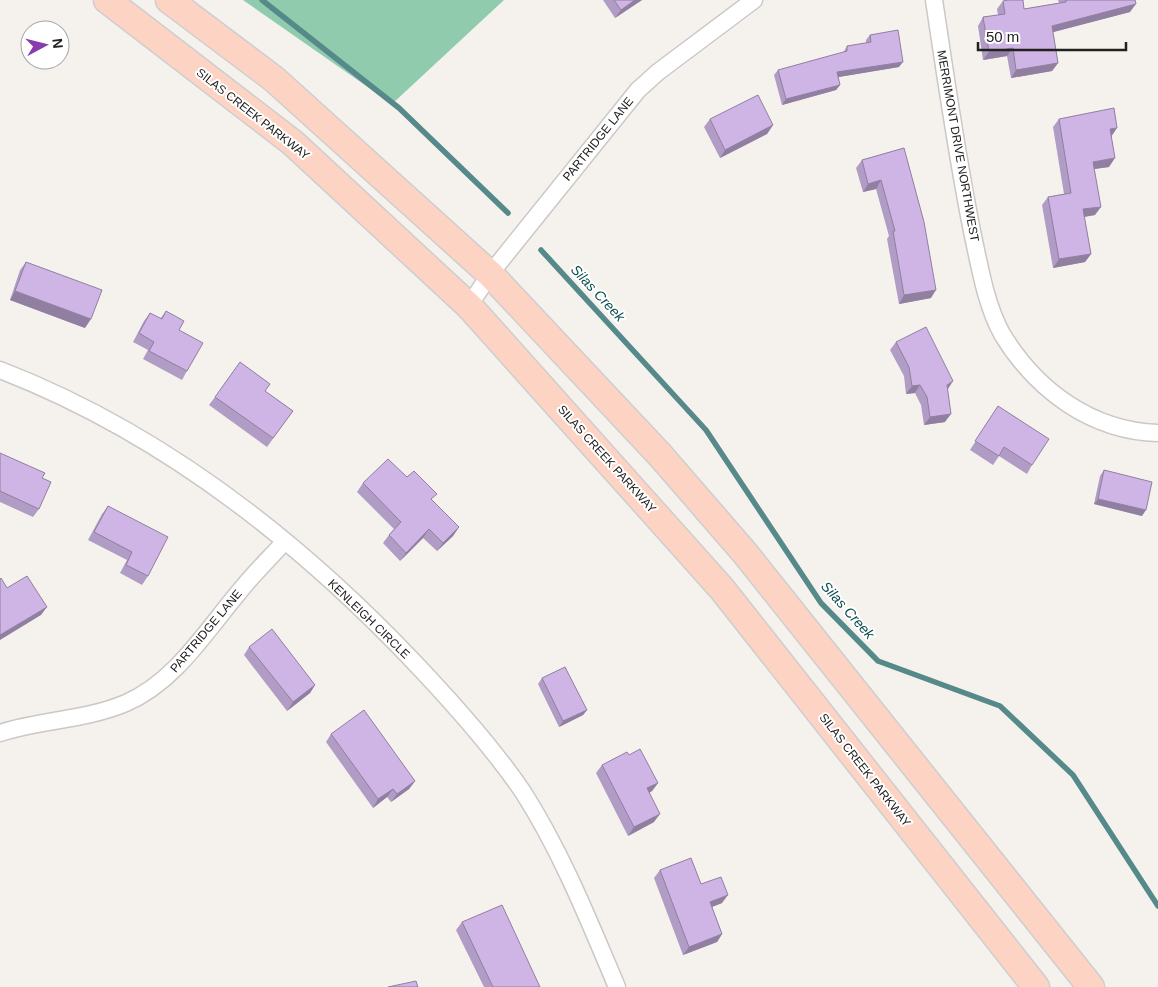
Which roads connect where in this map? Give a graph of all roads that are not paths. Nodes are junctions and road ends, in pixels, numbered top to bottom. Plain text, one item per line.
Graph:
1 (107, 0) edge
2 (169, 0) edge
3 (754, 0) edge
4 (934, 0) edge
5 (490, 274) junction
6 (469, 306) junction
7 (0, 370) edge
8 (1158, 433) edge
9 (285, 541) junction
10 (0, 733) edge
11 (617, 987) edge
12 (1036, 987) edge
13 (1091, 987) edge

1 - 6 main road, SILAS CREEK PARKWAY
2 - 5 main road
3 - 5 street, PARTRIDGE LANE
4 - 8 street, MERRIMONT DRIVE NORTHWEST
5 - 6 street, PARTRIDGE LANE
5 - 13 main road
6 - 12 main road, SILAS CREEK PARKWAY
7 - 9 street, KENLEIGH CIRCLE
9 - 10 street, PARTRIDGE LANE
9 - 11 street, KENLEIGH CIRCLE

